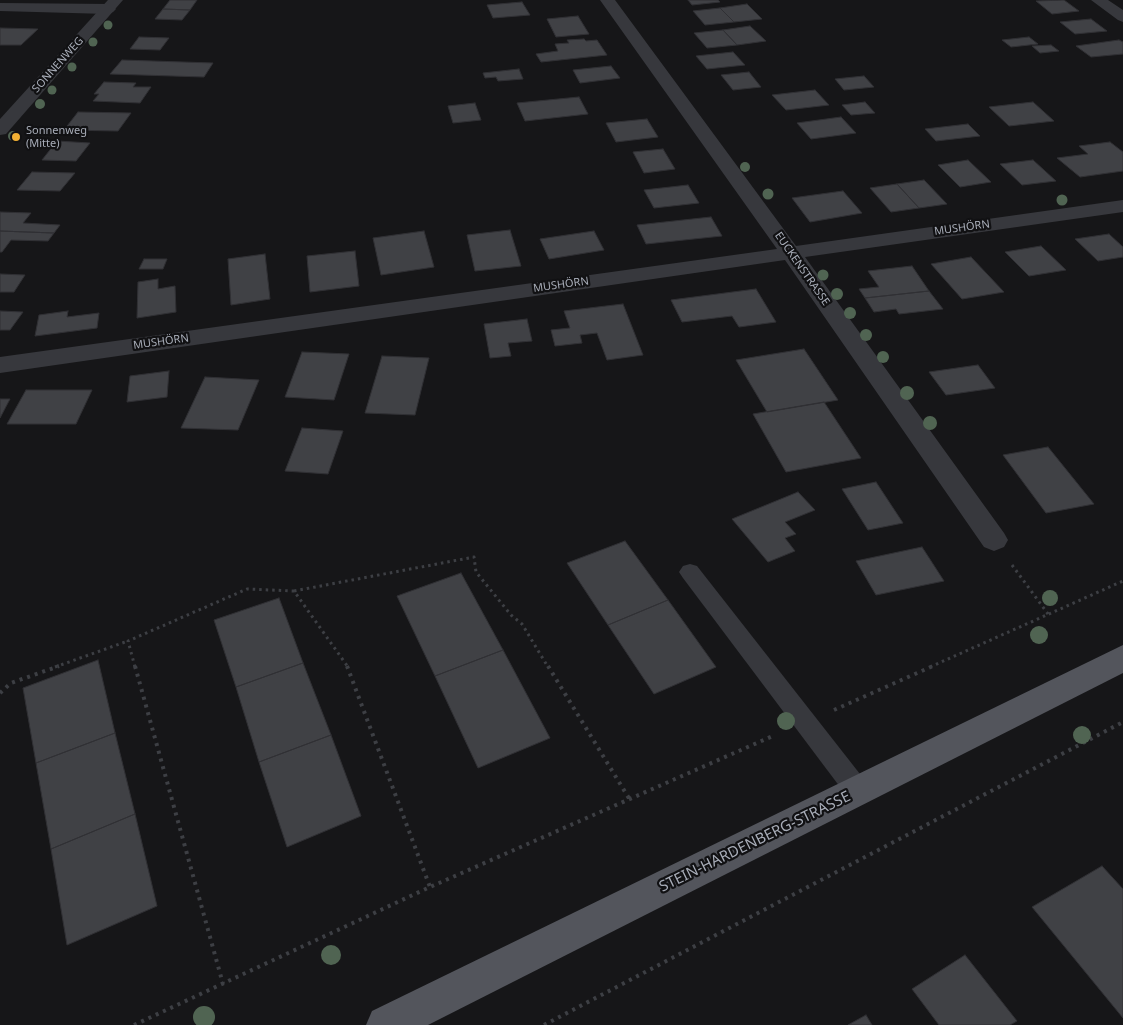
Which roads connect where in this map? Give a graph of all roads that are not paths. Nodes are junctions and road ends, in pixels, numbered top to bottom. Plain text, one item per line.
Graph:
1 (607, 0) edge
2 (1098, 0) edge
3 (112, 5) edge
4 (0, 6) edge
5 (1123, 17) edge
6 (0, 130) edge
7 (1123, 206) edge
8 (790, 253) junction
9 (0, 365) edge
10 (994, 540) road end
11 (690, 572) dead end
12 (1123, 658) edge
13 (858, 790) junction
14 (386, 1025) edge

1 - 8 street, EUCKENSTRASSE
2 - 5 street
3 - 4 street
3 - 6 street, SONNENWEG
7 - 8 street, MUSHÖRN
8 - 9 street, MUSHÖRN
8 - 10 street, EUCKENSTRASSE
11 - 13 lane
12 - 13 main road, STEIN-HARDENBERG-STRASSE
13 - 14 main road, STEIN-HARDENBERG-STRASSE

